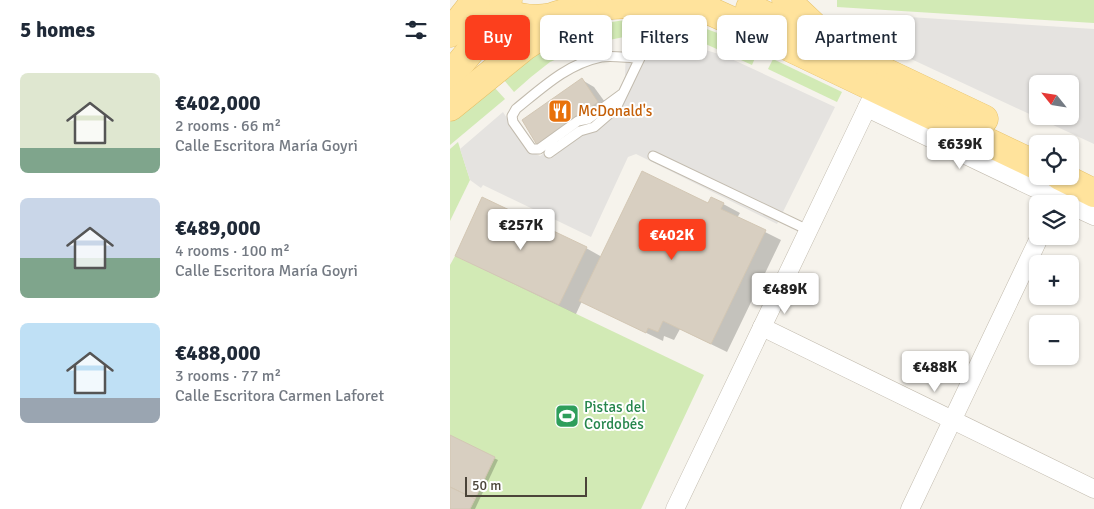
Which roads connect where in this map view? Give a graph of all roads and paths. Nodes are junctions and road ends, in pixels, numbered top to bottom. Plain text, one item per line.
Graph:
1 (476, 0) edge
2 (734, 0) edge
3 (786, 0) edge
4 (600, 3) edge
5 (498, 4) edge
6 (802, 15) edge
7 (797, 29) edge
8 (450, 33) edge
9 (848, 60) edge
10 (450, 76) edge
11 (871, 87) junction
12 (622, 94) junction
13 (450, 107) edge
14 (1029, 142) edge
15 (549, 153) dead end
16 (653, 156) dead end
17 (1029, 162) edge
18 (1079, 164) edge
19 (1094, 172) edge
20 (1094, 193) edge
21 (1059, 195) edge
22 (1078, 195) edge
23 (1079, 207) edge
24 (1094, 216) edge
25 (808, 230) junction
26 (1036, 245) edge
27 (762, 327) junction
28 (952, 420) junction
29 (1094, 489) edge
30 (675, 509) edge
31 (910, 509) edge

1 - 8 main road
2 - 7 main road
3 - 6 main road
4 - 5 main road
4 - 11 main road
4 - 13 main road
5 - 10 main road
9 - 11 main road
11 - 14 main road
11 - 17 main road
11 - 21 street
11 - 25 street
12 - 12 lane
12 - 15 lane
16 - 25 lane
18 - 19 main road
20 - 22 main road
23 - 24 street
25 - 27 street
26 - 28 street
27 - 28 street
27 - 30 street
28 - 29 street
28 - 31 street

